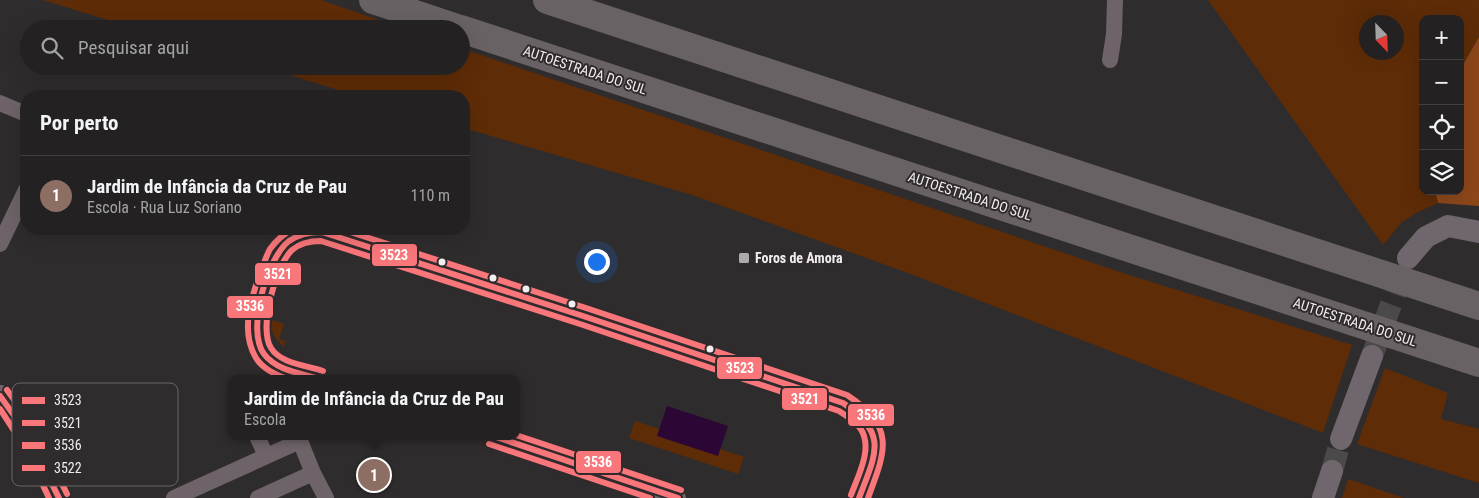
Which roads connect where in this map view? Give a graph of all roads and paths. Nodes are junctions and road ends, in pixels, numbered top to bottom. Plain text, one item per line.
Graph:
1 (372, 0) edge
2 (547, 0) edge
3 (1115, 0) edge
4 (433, 20) edge
5 (470, 32) edge
6 (1110, 60) dead end
7 (0, 103) edge
8 (20, 111) edge
9 (20, 202) edge
10 (1479, 232) edge
11 (300, 235) edge
12 (332, 235) edge
13 (0, 244) edge
14 (1408, 258) tunnel mouth
15 (1479, 306) edge
16 (1372, 356) tunnel mouth
17 (1479, 363) edge
18 (308, 375) edge
19 (0, 396) edge
20 (12, 413) edge
21 (1341, 439) tunnel mouth
22 (259, 440) edge
23 (504, 440) edge
24 (266, 456) junction
25 (1332, 471) tunnel mouth
26 (313, 473) junction
27 (54, 486) edge
28 (59, 498) edge
29 (174, 498) edge
30 (258, 498) edge
31 (326, 498) edge
32 (678, 498) edge
33 (859, 498) edge
34 (1323, 498) edge

1 - 4 highway, AUTOESTRADA DO SUL
2 - 15 highway
3 - 6 street
5 - 17 highway, AUTOESTRADA DO SUL
7 - 8 street
9 - 13 street
10 - 14 street
11 - 18 street
12 - 33 street
16 - 21 street
19 - 20 street
22 - 24 street
23 - 32 street
24 - 26 street
24 - 29 street
25 - 34 street
26 - 30 street
26 - 31 street
27 - 28 street

